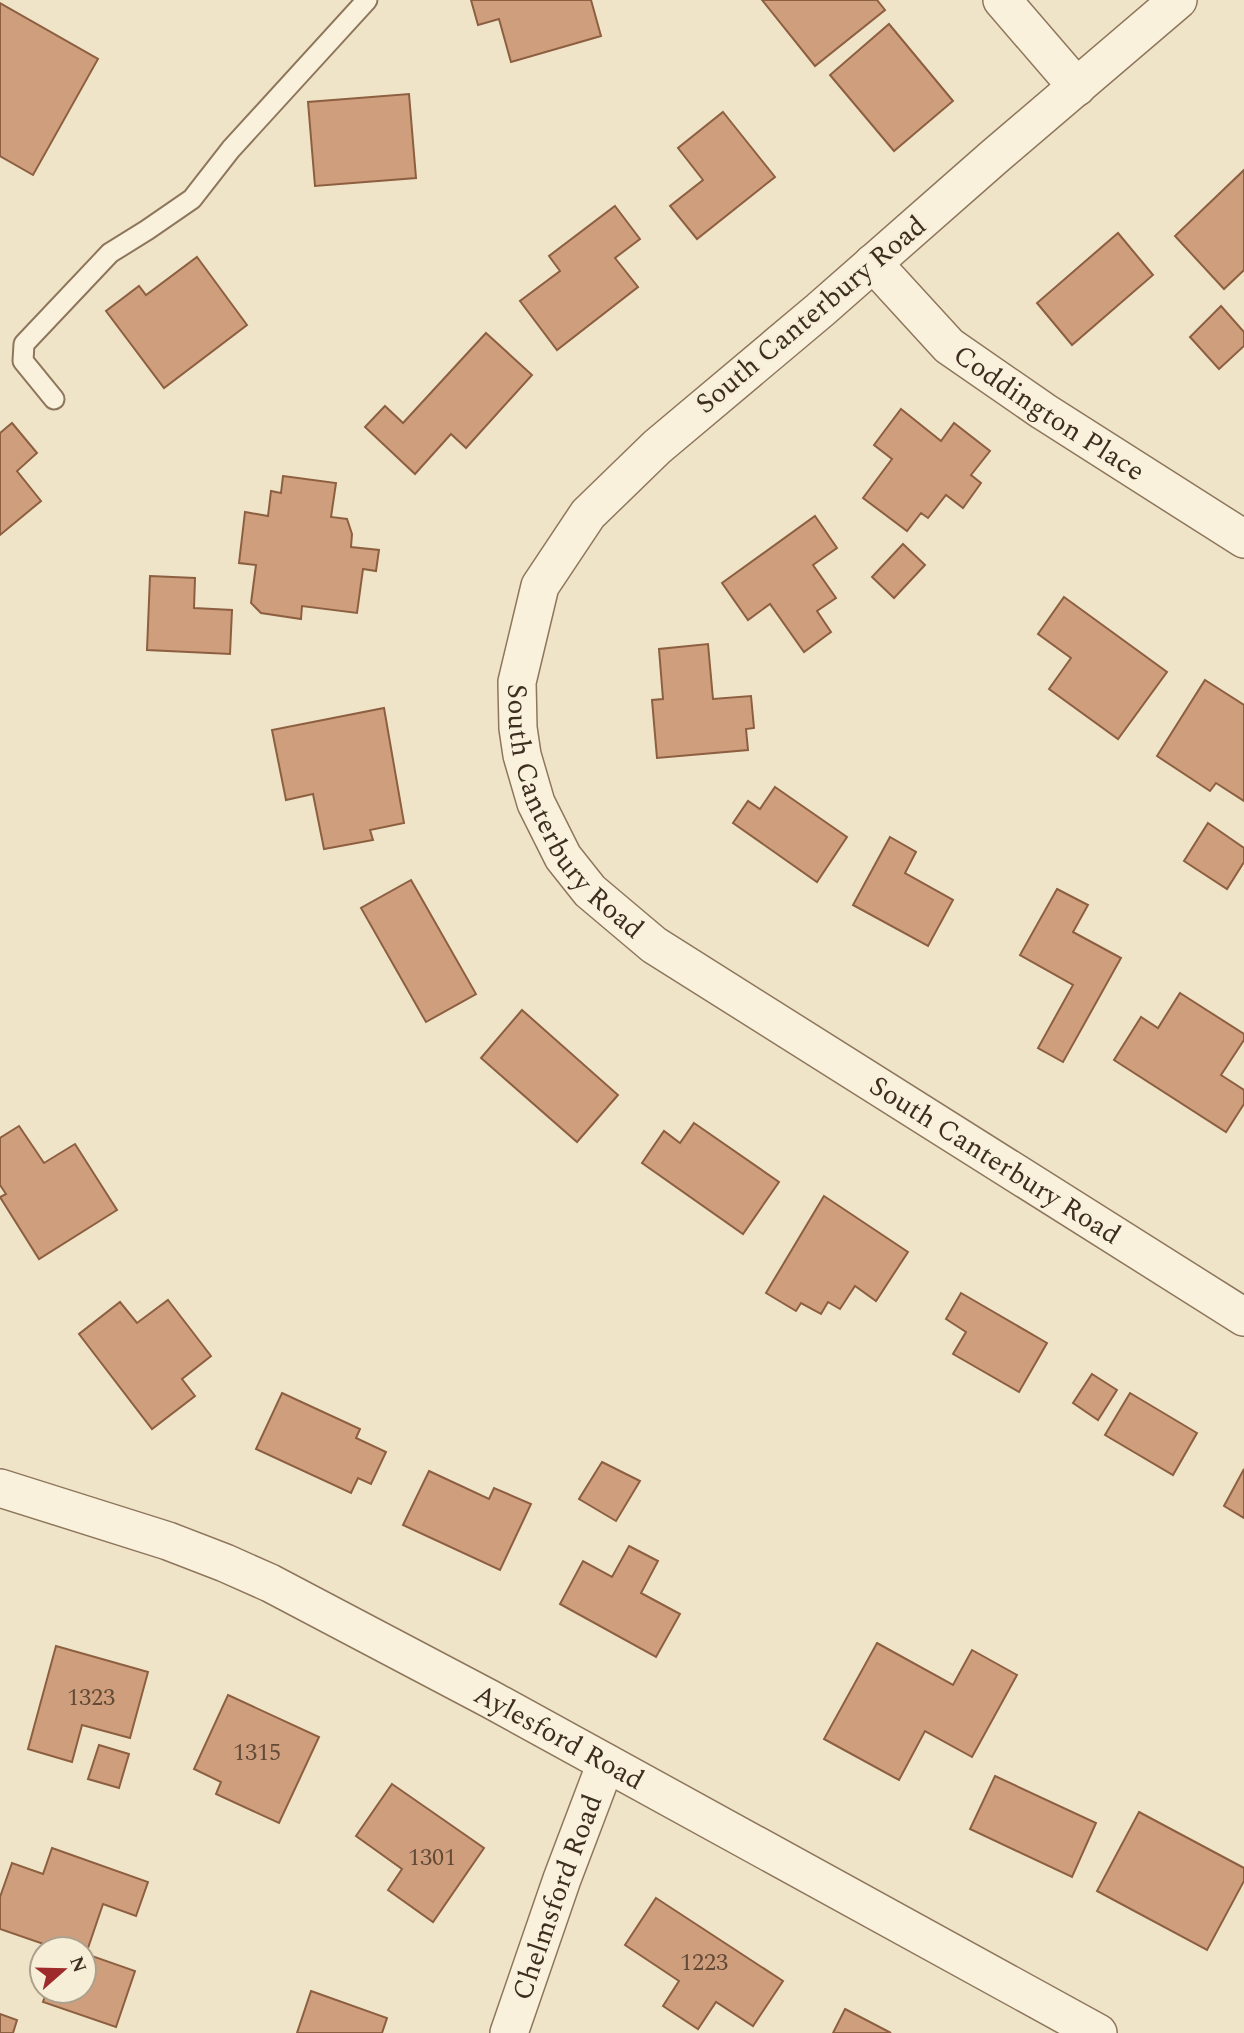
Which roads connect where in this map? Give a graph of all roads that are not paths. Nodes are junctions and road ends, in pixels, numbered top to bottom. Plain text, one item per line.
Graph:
1 (367, 0) edge
2 (1002, 0) edge
3 (1178, 0) edge
4 (1077, 86) junction
5 (873, 263) junction
6 (54, 399) dead end
7 (1244, 539) edge
8 (1244, 1317) edge
9 (0, 1488) edge
10 (606, 1763) junction
11 (509, 2033) edge
12 (1098, 2033) edge

1 - 6 lane
2 - 4 street
3 - 4 street, South Canterbury Road
4 - 5 street, South Canterbury Road
5 - 7 street, Coddington Place
5 - 8 street, South Canterbury Road
9 - 10 street, Aylesford Road
10 - 11 street, Chelmsford Road
10 - 12 street, Aylesford Road

